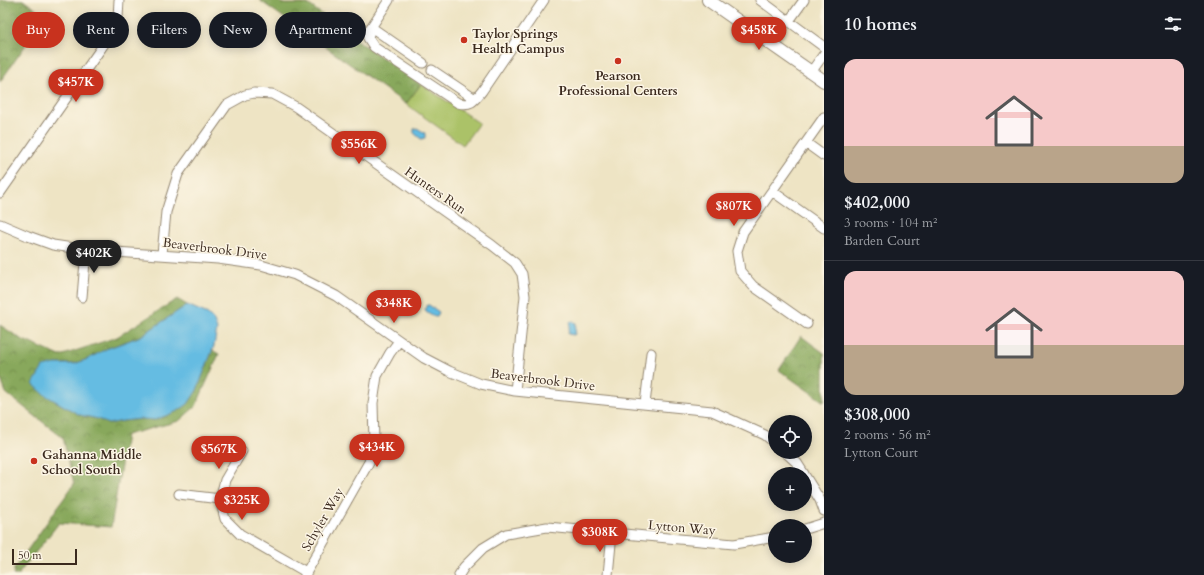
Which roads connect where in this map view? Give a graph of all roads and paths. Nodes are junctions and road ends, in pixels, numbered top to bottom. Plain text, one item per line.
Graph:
1 (119, 0) edge
2 (389, 0) edge
3 (544, 0) edge
4 (760, 0) edge
5 (804, 0) edge
6 (715, 2) edge
7 (789, 21) junction
8 (371, 27) junction
9 (824, 47) edge
10 (824, 54) edge
11 (423, 63) dead end
12 (432, 70) dead end
13 (811, 72) junction
14 (824, 81) edge
15 (475, 99) junction
16 (824, 117) edge
17 (806, 142) junction
18 (824, 156) edge
19 (772, 191) junction
20 (0, 193) edge
21 (0, 224) edge
22 (824, 228) edge
23 (86, 250) junction
24 (162, 254) junction
25 (82, 296) dead end
26 (807, 324) dead end
27 (399, 341) junction
28 (651, 353) dead end
29 (515, 391) junction
30 (645, 404) junction
31 (768, 437) edge
32 (242, 451) dead end
33 (793, 459) edge
34 (800, 467) edge
35 (812, 488) edge
36 (179, 494) dead end
37 (220, 499) junction
38 (824, 511) edge
39 (824, 523) edge
40 (812, 527) edge
41 (612, 533) junction
42 (768, 538) edge
43 (306, 574) edge
44 (459, 575) edge
45 (608, 575) edge

1 - 20 street
2 - 8 street
3 - 15 street
4 - 7 street
5 - 7 street
6 - 13 main road
7 - 9 street
8 - 11 street
8 - 15 street
10 - 13 street
12 - 15 street
13 - 14 main road
16 - 17 street
17 - 18 street
17 - 19 street
19 - 22 street
19 - 26 street
21 - 23 street, Beaverbrook Drive
23 - 24 street, Beaverbrook Drive
23 - 25 street
24 - 27 street, Beaverbrook Drive
24 - 29 street, Hunters Run
27 - 29 street, Beaverbrook Drive
27 - 43 street, Schyler Way
28 - 30 street
29 - 30 street, Beaverbrook Drive
30 - 31 street, Beaverbrook Drive
32 - 37 street
33 - 34 street
35 - 38 street
36 - 37 street
37 - 43 street
39 - 40 street
41 - 42 street, Lytton Way
41 - 44 street, Lytton Way
41 - 45 street

